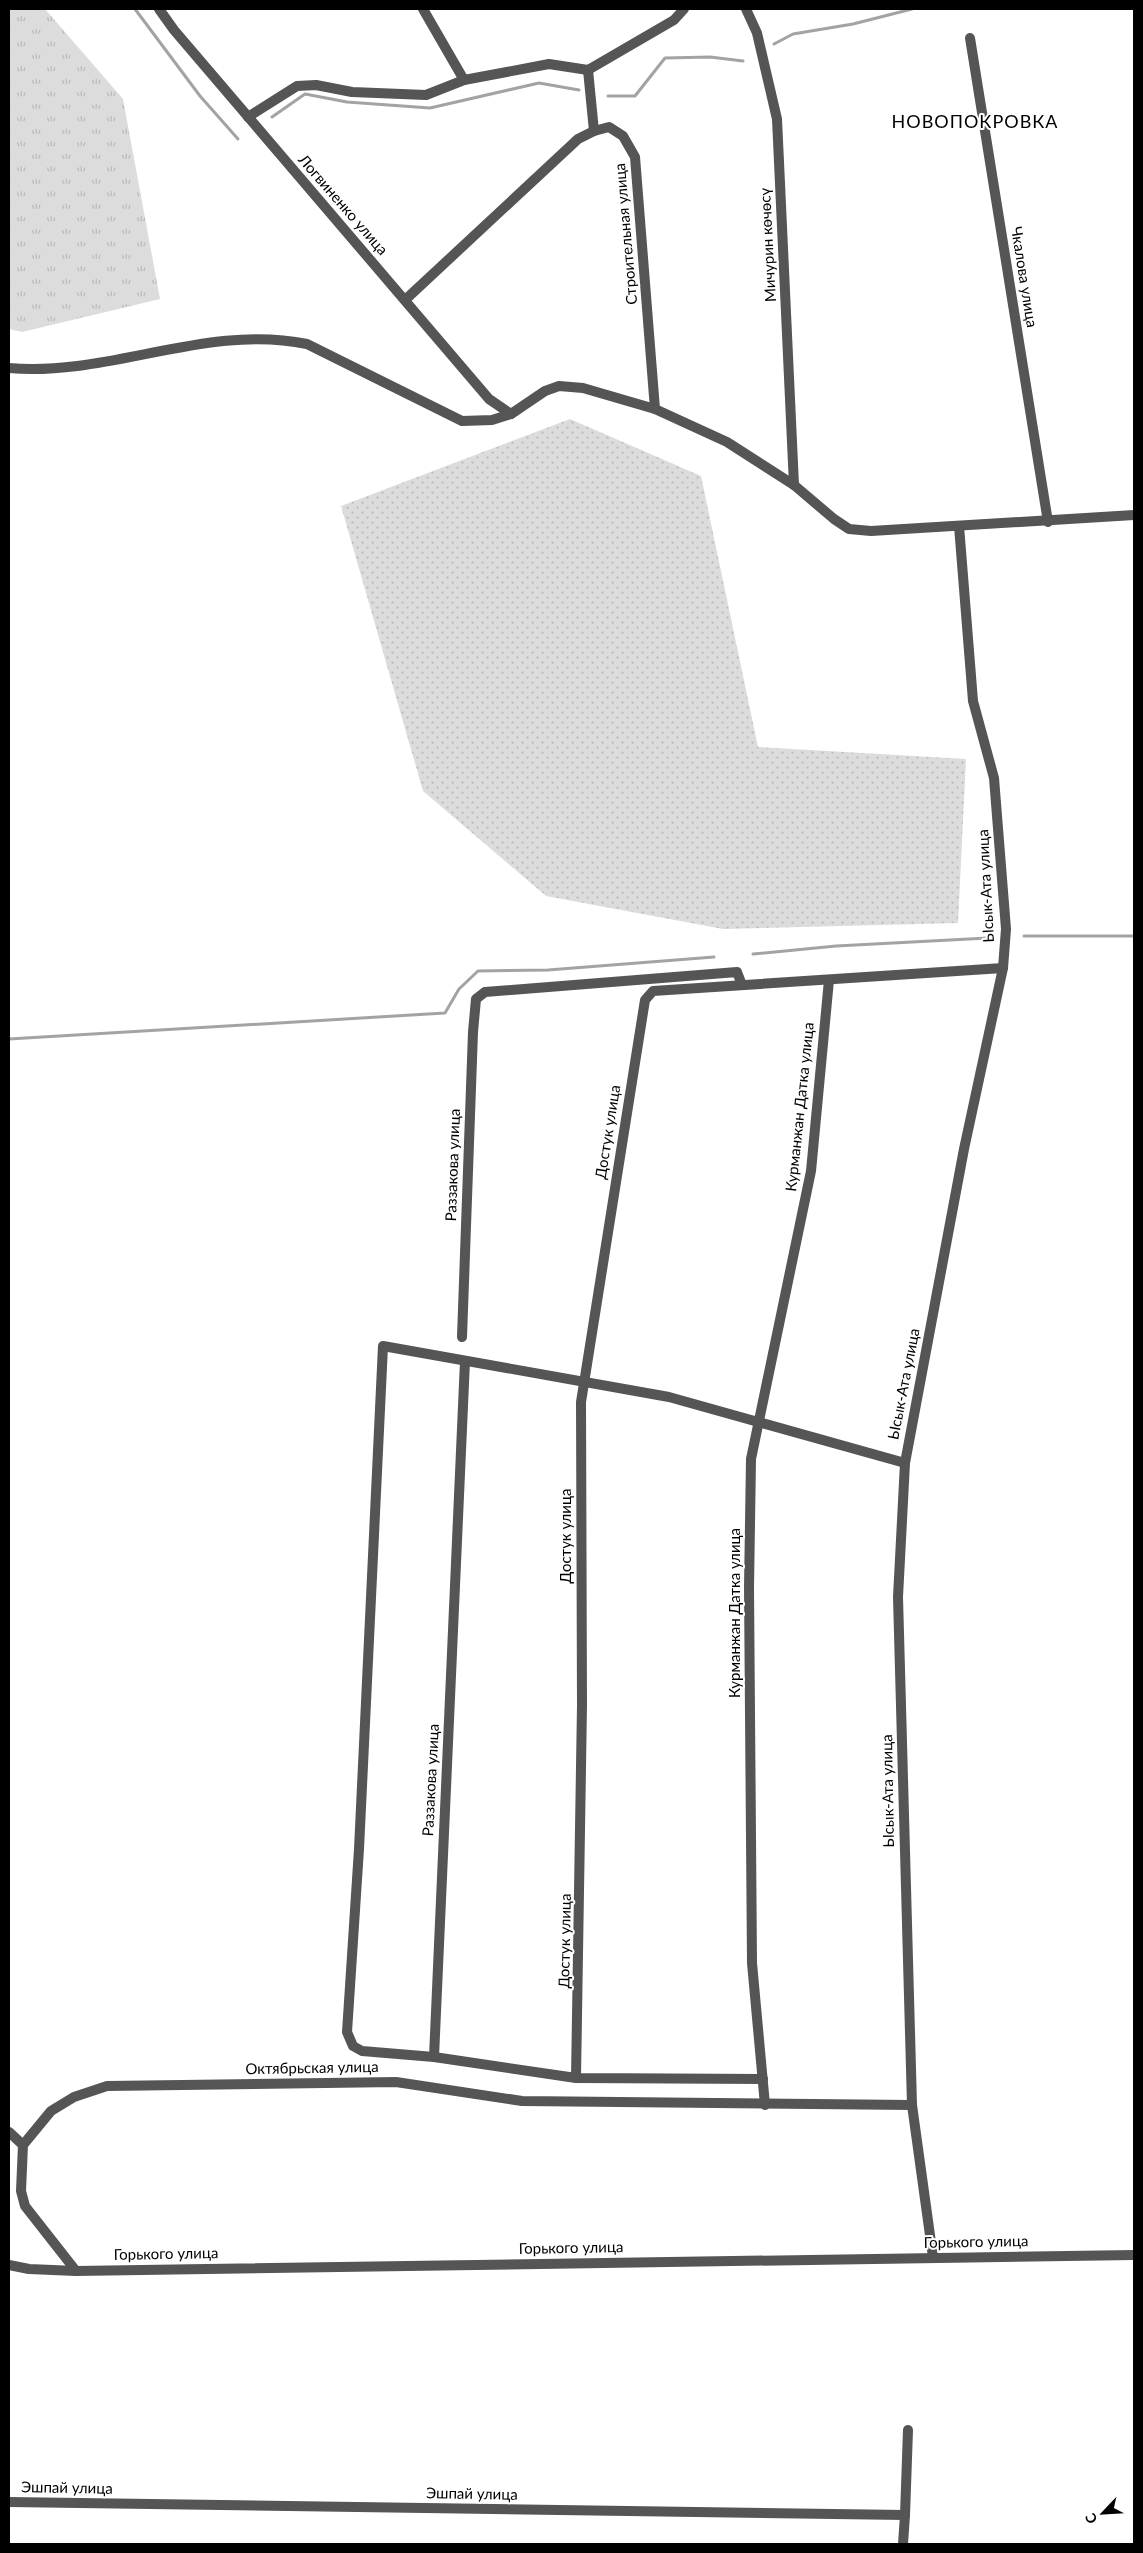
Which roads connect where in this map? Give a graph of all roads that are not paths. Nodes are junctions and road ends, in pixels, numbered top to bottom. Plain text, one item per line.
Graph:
1 (158, 9) edge
2 (423, 9) edge
3 (684, 9) edge
4 (746, 9) edge
5 (970, 38) dead end
6 (588, 70) junction
7 (464, 80) junction
8 (248, 117) junction
9 (594, 131) junction
10 (405, 300) junction
11 (9, 368) edge
12 (655, 409) junction
13 (511, 414) junction
14 (794, 485) junction
15 (1134, 515) edge
16 (1048, 522) junction
17 (959, 526) junction
18 (1003, 968) junction
19 (829, 980) junction
20 (742, 985) junction
21 (462, 1337) dead end
22 (465, 1361) junction
23 (582, 1381) junction
24 (759, 1421) junction
25 (905, 1463) junction
26 (434, 2056) junction
27 (576, 2078) junction
28 (763, 2079) junction
29 (912, 2104) junction
30 (765, 2105) junction
31 (9, 2132) edge
32 (23, 2145) junction
33 (1134, 2255) edge
34 (933, 2257) junction
35 (9, 2265) edge
36 (76, 2271) junction
37 (908, 2430) dead end
38 (9, 2502) edge
39 (905, 2515) junction
40 (903, 2544) edge

1 - 8 street, Логвиненко улица
2 - 7 street
3 - 6 street
4 - 14 street, Мичурин көчөсү
5 - 16 street, Чкалова улица
6 - 7 street
6 - 9 street
7 - 8 street
8 - 10 street, Логвиненко улица
9 - 10 street
9 - 12 street, Строительная улица
10 - 13 street, Логвиненко улица
11 - 13 street
12 - 13 street
12 - 14 street
14 - 17 street
15 - 16 street
16 - 17 street
17 - 18 street, Ысык-Ата улица
18 - 19 street
18 - 25 street, Ысык-Ата улица
19 - 20 street
19 - 24 street, Курманжан Датка улица
20 - 21 street, Раззакова улица
20 - 23 street, Достук улица
22 - 23 street
22 - 26 street, Раззакова улица
22 - 26 street
23 - 24 street
23 - 27 street, Достук улица
24 - 25 street
24 - 28 street, Курманжан Датка улица
25 - 29 street, Ысык-Ата улица
26 - 27 street
27 - 28 street
28 - 30 street, Курманжан Датка улица
29 - 30 street
29 - 34 street, Ысык-Ата улица
30 - 32 street, Октябрьская улица
31 - 32 street
32 - 36 street
33 - 34 street, Горького улица
34 - 36 street, Горького улица
35 - 36 street, Горького улица
37 - 39 street
38 - 39 street, Эшпай улица
39 - 40 street

